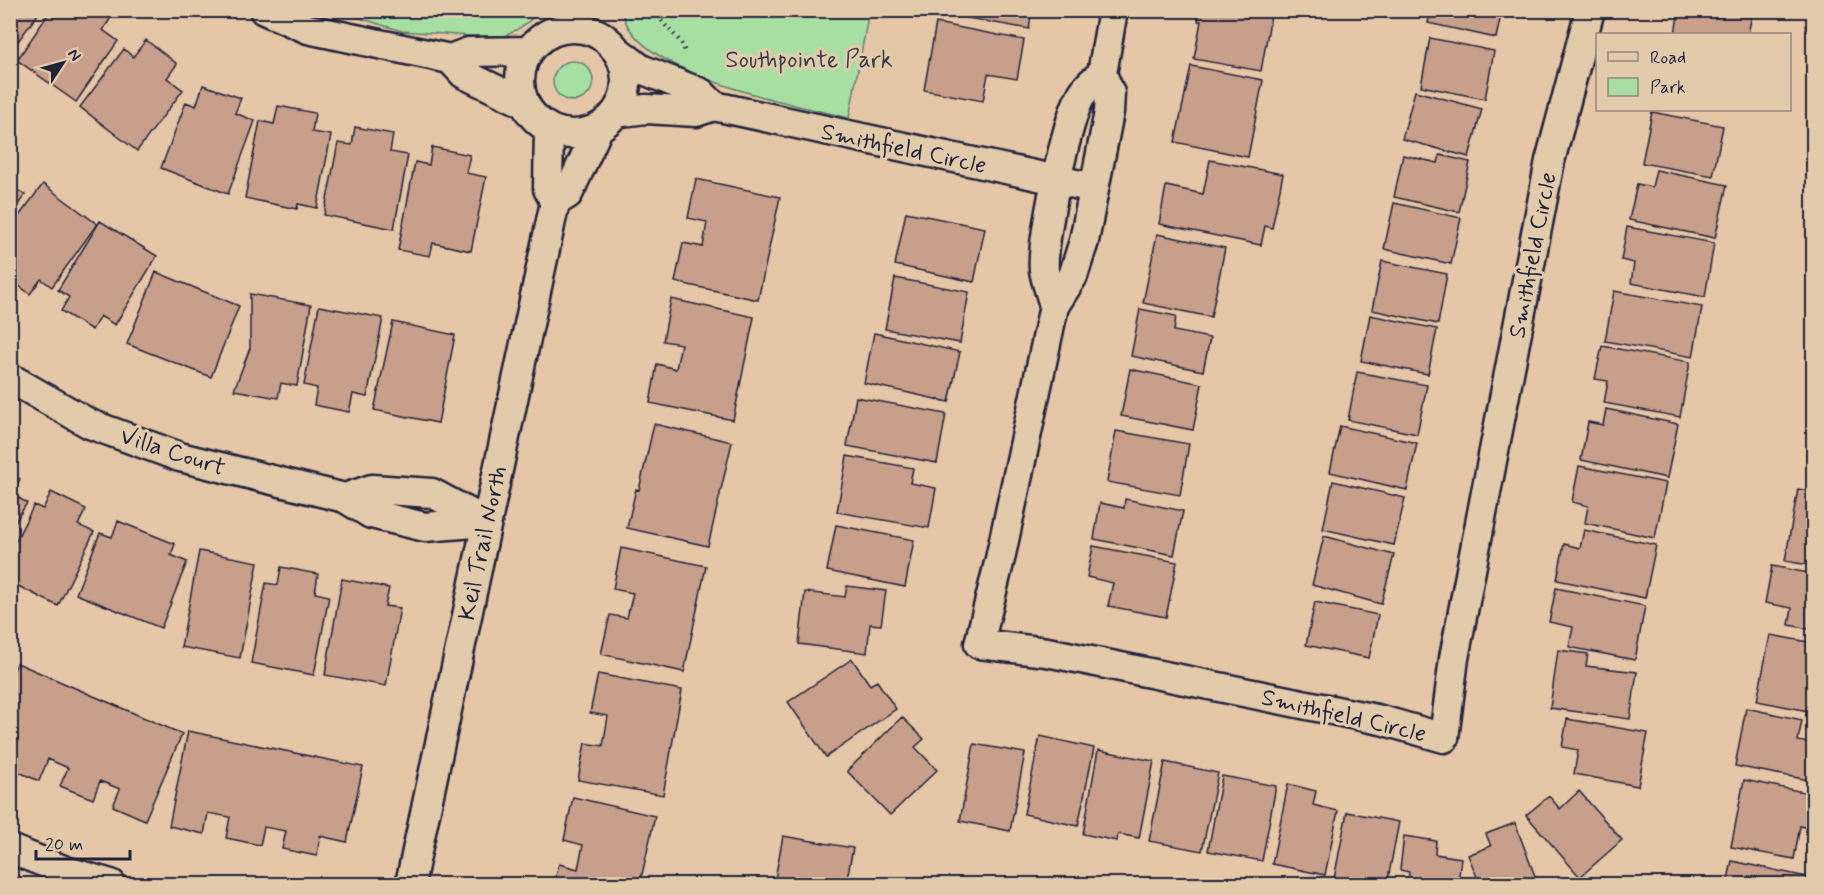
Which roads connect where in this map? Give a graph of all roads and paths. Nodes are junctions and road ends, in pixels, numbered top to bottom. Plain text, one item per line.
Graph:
1 (264, 10) edge
2 (558, 10) edge
3 (656, 10) edge
4 (1113, 10) edge
5 (1590, 10) edge
6 (603, 31) edge
7 (535, 44) junction
8 (450, 58) junction
9 (685, 58) dead end
10 (1102, 74) junction
11 (524, 103) junction
12 (714, 106) junction
13 (607, 120) junction
14 (549, 129) junction
15 (1058, 180) junction
16 (1094, 188) junction
17 (555, 202) junction
18 (1054, 306) junction
19 (10, 378) edge
20 (486, 522) junction
21 (10, 849) edge
22 (111, 885) edge
23 (410, 885) edge

1 - 8 street
2 - 7 street
3 - 9 path
4 - 10 street
5 - 18 street, Smithfield Circle
6 - 7 street
6 - 12 street, Smithfield Circle
6 - 13 street
7 - 8 street
7 - 11 street
8 - 11 street
10 - 15 street
10 - 16 street, Smithfield Circle
11 - 14 street
12 - 13 street, Smithfield Circle
12 - 15 street, Smithfield Circle
13 - 14 street
13 - 17 street
14 - 17 street
15 - 16 street, Smithfield Circle
15 - 18 street
16 - 18 street, Smithfield Circle
17 - 20 street, Keil Trail North
19 - 20 street, Villa Court
20 - 23 street, Keil Trail North
21 - 22 street

